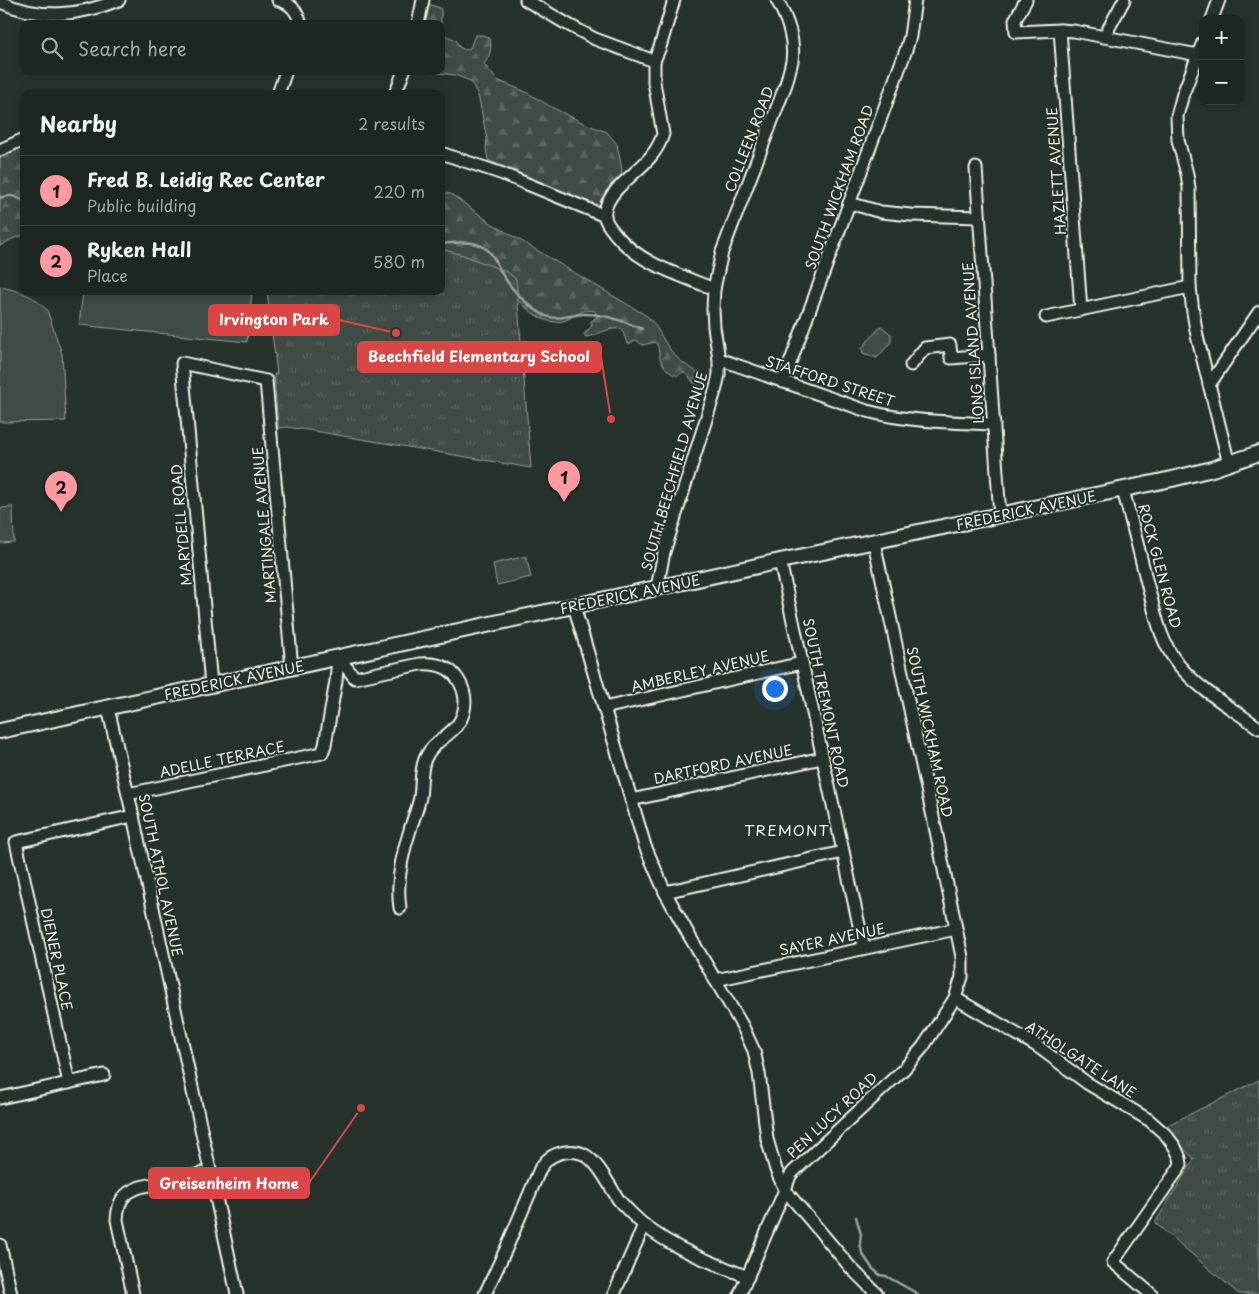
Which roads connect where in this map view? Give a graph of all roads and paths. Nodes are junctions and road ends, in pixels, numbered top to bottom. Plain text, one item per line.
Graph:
1 (118, 0) edge
2 (278, 0) edge
3 (423, 0) edge
4 (526, 0) edge
5 (674, 0) edge
6 (777, 0) edge
7 (915, 0) edge
8 (1026, 0) edge
9 (1124, 0) edge
10 (1219, 0) edge
11 (0, 2) edge
12 (1213, 15) edge
13 (300, 20) edge
14 (419, 20) edge
15 (1060, 30) junction
16 (1104, 37) junction
17 (1198, 55) joint
18 (654, 61) junction
19 (285, 75) edge
20 (402, 75) edge
21 (279, 90) edge
22 (397, 90) edge
23 (20, 141) edge
24 (0, 150) edge
25 (445, 154) edge
26 (976, 168) dead end
27 (849, 203) junction
28 (604, 216) junction
29 (979, 217) junction
30 (1190, 287) junction
31 (714, 289) junction
32 (1081, 310) junction
33 (1259, 312) edge
34 (1046, 317) dead end
35 (989, 355) junction
36 (719, 360) junction
37 (910, 365) dead end
38 (266, 381) joint
39 (783, 382) junction
40 (1209, 385) junction
41 (994, 424) junction
42 (1259, 453) edge
43 (1229, 464) junction
44 (1123, 490) junction
45 (1000, 516) junction
46 (874, 542) junction
47 (780, 561) junction
48 (657, 588) junction
49 (574, 606) junction
50 (338, 657) junction
51 (802, 664) junction
52 (292, 668) junction
53 (210, 685) junction
54 (108, 708) junction
55 (604, 708) junction
56 (1259, 728) edge
57 (0, 731) edge
58 (822, 758) junction
59 (128, 794) junction
60 (631, 800) junction
61 (133, 816) junction
62 (843, 852) junction
63 (665, 892) junction
64 (400, 908) dead end
65 (956, 929) junction
66 (864, 948) junction
67 (715, 980) junction
68 (955, 998) junction
69 (104, 1075) dead end
70 (69, 1083) junction
71 (0, 1098) edge
72 (210, 1172) junction
73 (785, 1190) junction
74 (644, 1225) junction
75 (0, 1245) edge
76 (748, 1277) junction
77 (11, 1294) edge
78 (133, 1294) edge
79 (237, 1294) edge
80 (485, 1294) edge
81 (614, 1294) edge
82 (740, 1294) edge
83 (877, 1294) edge
84 (1151, 1294) edge

1 - 11 street
2 - 13 street
3 - 14 street
4 - 18 street
5 - 18 street
6 - 31 street, COLLEEN ROAD
7 - 27 street, SOUTH WICKHAM ROAD
8 - 15 street
9 - 16 street
10 - 12 street
15 - 16 street
15 - 32 street, HAZLETT AVENUE
16 - 17 street
17 - 30 street
18 - 28 street
19 - 21 street
20 - 22 street
23 - 24 street
25 - 28 street
26 - 29 street, LONG ISLAND AVENUE
27 - 29 street
27 - 39 street, SOUTH WICKHAM ROAD
28 - 31 street
29 - 35 street, LONG ISLAND AVENUE
30 - 32 street
30 - 40 street
31 - 36 street, SOUTH BEECHFIELD AVENUE
32 - 34 street
33 - 40 street
35 - 37 street
35 - 41 street, LONG ISLAND AVENUE
36 - 39 street, STAFFORD STREET
36 - 48 street, SOUTH BEECHFIELD AVENUE
38 - 52 street, MARTINGALE AVENUE
38 - 53 street, MARYDELL ROAD
39 - 41 street, STAFFORD STREET
40 - 43 street
41 - 45 street, LONG ISLAND AVENUE
42 - 43 main road, FREDERICK AVENUE
43 - 44 main road, FREDERICK AVENUE
44 - 45 main road, FREDERICK AVENUE
44 - 56 street, ROCK GLEN ROAD
45 - 46 main road, FREDERICK AVENUE
46 - 47 main road, FREDERICK AVENUE
46 - 65 street, SOUTH WICKHAM ROAD
47 - 48 main road, FREDERICK AVENUE
47 - 51 street, SOUTH TREMONT ROAD
48 - 49 main road, FREDERICK AVENUE
49 - 50 main road, FREDERICK AVENUE
49 - 55 street
50 - 52 main road, FREDERICK AVENUE
50 - 59 street, ADELLE TERRACE
50 - 64 street
51 - 55 street, AMBERLEY AVENUE
51 - 58 street, SOUTH TREMONT ROAD
52 - 53 main road, FREDERICK AVENUE
53 - 54 main road, FREDERICK AVENUE
54 - 57 main road, FREDERICK AVENUE
54 - 59 street, SOUTH ATHOL AVENUE
55 - 60 street
58 - 60 street, DARTFORD AVENUE
58 - 62 street, SOUTH TREMONT ROAD
59 - 61 street, SOUTH ATHOL AVENUE
60 - 63 street
61 - 70 street, DIENER PLACE
61 - 72 street, SOUTH ATHOL AVENUE
62 - 63 street
62 - 66 street, SOUTH TREMONT ROAD
63 - 67 street
65 - 66 street, SAYER AVENUE
65 - 68 street, SOUTH WICKHAM ROAD
66 - 67 street, SAYER AVENUE
67 - 73 street
68 - 73 street, PEN LUCY ROAD
68 - 84 street, ATHOLGATE LANE
69 - 70 street
70 - 71 street
72 - 78 street
72 - 79 street, SOUTH ATHOL AVENUE
73 - 76 street, PEN LUCY ROAD
73 - 83 street
74 - 76 street
74 - 80 street
74 - 81 street
75 - 77 street
76 - 82 street, PEN LUCY ROAD

